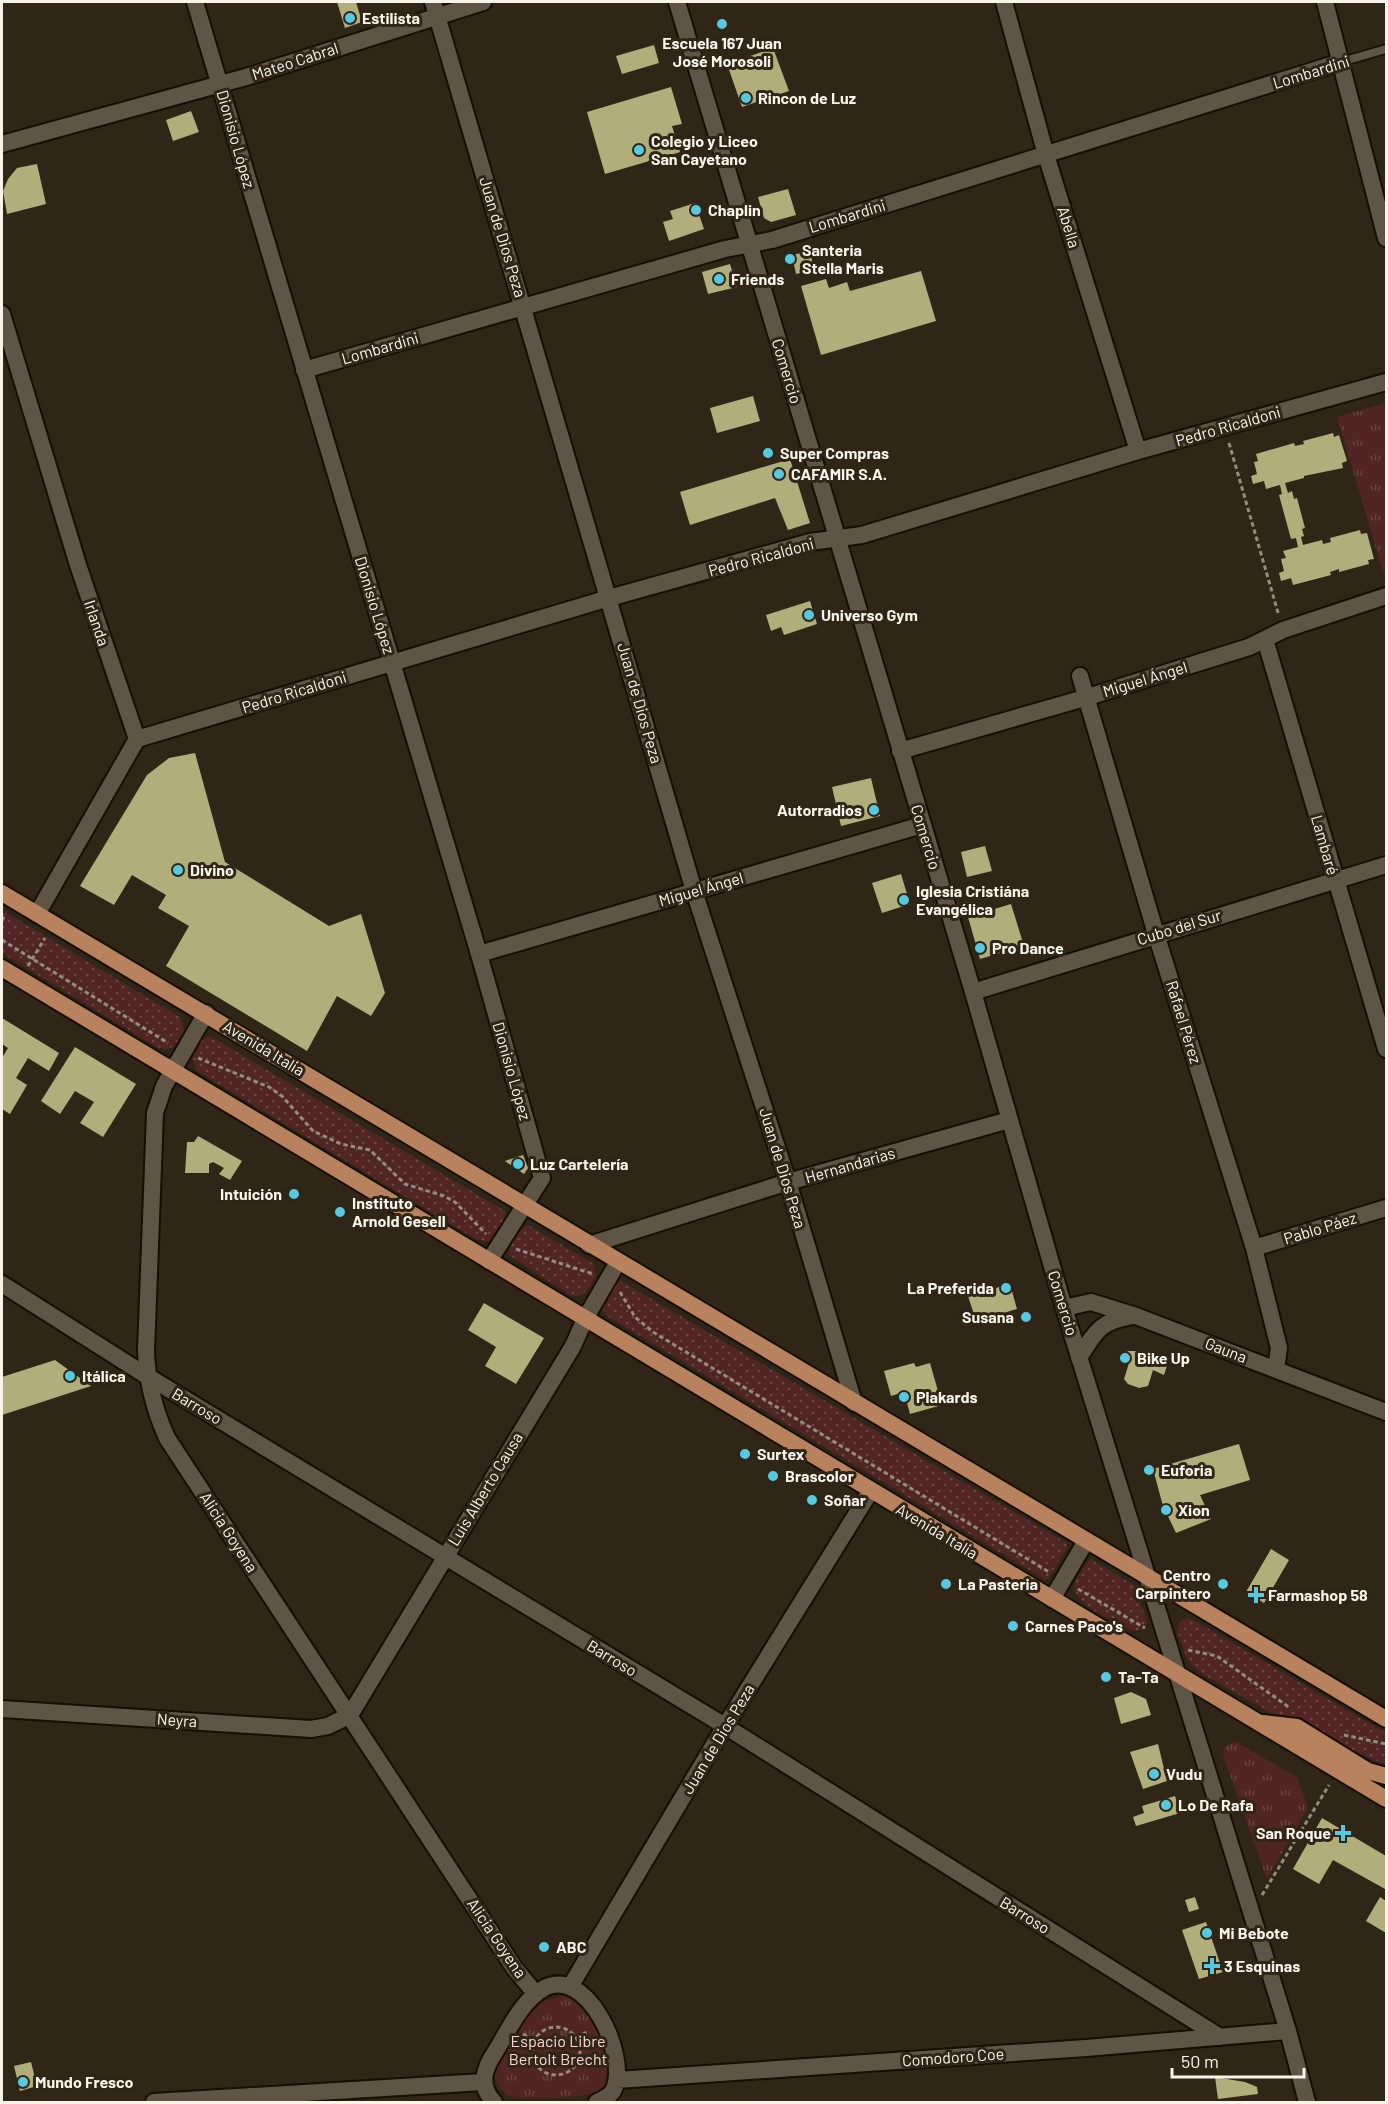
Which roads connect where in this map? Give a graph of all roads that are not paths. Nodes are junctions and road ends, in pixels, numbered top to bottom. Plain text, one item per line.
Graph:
1 (195, 2) edge
2 (483, 2) edge
3 (677, 2) edge
4 (1004, 2) edge
5 (1325, 2) edge
6 (435, 8) edge
7 (1386, 48) edge
8 (1341, 62) junction
9 (219, 83) junction
10 (2, 144) edge
11 (1046, 155) junction
12 (1385, 229) edge
13 (749, 244) junction
14 (524, 307) junction
15 (2, 314) edge
16 (304, 370) junction
17 (1386, 382) edge
18 (1138, 451) junction
19 (837, 538) junction
20 (1386, 596) edge
21 (609, 598) junction
22 (1265, 639) junction
23 (393, 662) junction
24 (1080, 676) dead end
25 (1088, 697) junction
26 (137, 740) junction
27 (900, 751) junction
28 (922, 825) junction
29 (1386, 865) edge
30 (1335, 880) junction
31 (694, 891) junction
32 (2, 893) edge
33 (37, 914) junction
34 (1156, 934) junction
35 (480, 954) junction
36 (2, 968) edge
37 (973, 992) junction
38 (206, 1012) junction
39 (1386, 1050) edge
40 (172, 1071) junction
41 (1009, 1120) junction
42 (788, 1182) junction
43 (525, 1206) junction
44 (1386, 1208) edge
45 (589, 1245) junction
46 (1254, 1248) junction
47 (489, 1261) junction
48 (618, 1262) junction
49 (2, 1284) edge
50 (1064, 1308) junction
51 (1136, 1316) junction
52 (585, 1319) junction
53 (1079, 1358) junction
54 (1276, 1369) junction
55 (147, 1376) junction
56 (854, 1403) junction
57 (1386, 1412) edge
58 (870, 1492) junction
59 (1086, 1541) junction
60 (445, 1556) junction
61 (1146, 1576) junction
62 (1053, 1599) junction
63 (1175, 1673) junction
64 (2, 1709) edge
65 (350, 1715) junction
66 (1386, 1719) edge
67 (1256, 1722) junction
68 (725, 1726) junction
69 (1386, 1776) edge
70 (1386, 1799) edge
71 (570, 1987) junction
72 (536, 1994) junction
73 (1288, 2031) junction
74 (1220, 2037) junction
75 (617, 2079) junction
76 (483, 2082) junction
77 (603, 2101) edge
78 (154, 2103) edge
79 (494, 2103) edge
80 (1307, 2103) edge

1 - 9 street, Dionisio López
2 - 6 street, Mateo Cabral
3 - 13 street, Comercio
4 - 11 street, Abella
5 - 8 street
6 - 9 street, Mateo Cabral
6 - 14 street, Juan de Dios Peza
7 - 8 lane, Lombardini
8 - 11 street, Lombardini
8 - 12 street
9 - 10 street, Mateo Cabral
9 - 16 street, Dionisio López
11 - 13 street, Lombardini
11 - 18 street, Abella
13 - 14 street, Lombardini
13 - 19 street, Comercio
14 - 16 street, Lombardini
14 - 21 street, Juan de Dios Peza
15 - 26 street, Irlanda
16 - 23 street, Dionisio López
17 - 18 street, Pedro Ricaldoni
18 - 19 street, Pedro Ricaldoni
19 - 21 street, Pedro Ricaldoni
19 - 27 street, Comercio
20 - 22 street, Miguel Ángel
21 - 23 street, Pedro Ricaldoni
21 - 31 street, Juan de Dios Peza
22 - 25 street, Miguel Ángel
22 - 30 street, Lambaré
23 - 26 street, Pedro Ricaldoni
23 - 35 street, Dionisio López
24 - 25 street, Rafael Pérez
25 - 27 street, Miguel Ángel
25 - 34 street, Rafael Pérez
26 - 33 street
27 - 28 street, Comercio
28 - 31 street, Miguel Ángel
28 - 37 street, Comercio
29 - 30 street, Cubo del Sur
30 - 34 street, Cubo del Sur
30 - 39 street, Lambaré
31 - 35 street, Miguel Ángel
31 - 42 street, Juan de Dios Peza
32 - 33 main road, Avenida Italia
33 - 38 main road, Avenida Italia
34 - 37 street, Cubo del Sur
34 - 46 street, Rafael Pérez
35 - 43 street, Dionisio López
36 - 40 main road, Avenida Italia
37 - 41 street, Comercio
38 - 40 street, Alicia Goyena
38 - 43 main road, Avenida Italia
40 - 47 main road, Avenida Italia
40 - 55 street, Alicia Goyena
41 - 42 street, Hernandarias
41 - 50 street, Comercio
42 - 45 street, Hernandarias
42 - 56 street, Juan de Dios Peza
43 - 45 main road, Avenida Italia
43 - 47 street
44 - 46 street, Pablo Páez
45 - 48 main road, Avenida Italia
46 - 54 street, Rafael Pérez
47 - 52 main road, Avenida Italia
48 - 52 street, Luis Alberto Causa
48 - 56 main road, Avenida Italia
49 - 55 street, Barroso
50 - 51 street, Gauna
50 - 53 street, Comercio
51 - 53 street
51 - 54 street, Gauna
52 - 58 main road, Avenida Italia
52 - 60 street, Luis Alberto Causa
53 - 61 street, Comercio
54 - 57 street, Gauna
55 - 60 street, Barroso
55 - 65 street, Alicia Goyena
56 - 59 main road, Avenida Italia
58 - 62 main road, Avenida Italia
58 - 68 street, Juan de Dios Peza
59 - 61 main road, Avenida Italia
59 - 62 street
60 - 65 street, Luis Alberto Causa
60 - 68 street, Barroso
61 - 63 street, Comercio
61 - 66 main road, Avenida Italia
62 - 63 main road, Avenida Italia
63 - 67 main road, Avenida Italia
63 - 73 street, Comercio
64 - 65 street, Neyra
65 - 72 street, Alicia Goyena
67 - 69 main road
67 - 70 main road, Avenida Italia
68 - 71 street, Juan de Dios Peza
68 - 74 street, Barroso
71 - 72 street, Alicia Goyena
71 - 75 street
72 - 76 street, Alicia Goyena
73 - 74 street, Comodoro Coe
73 - 80 street, Comercio
74 - 75 street, Comodoro Coe
75 - 77 street
76 - 78 street
76 - 79 street

